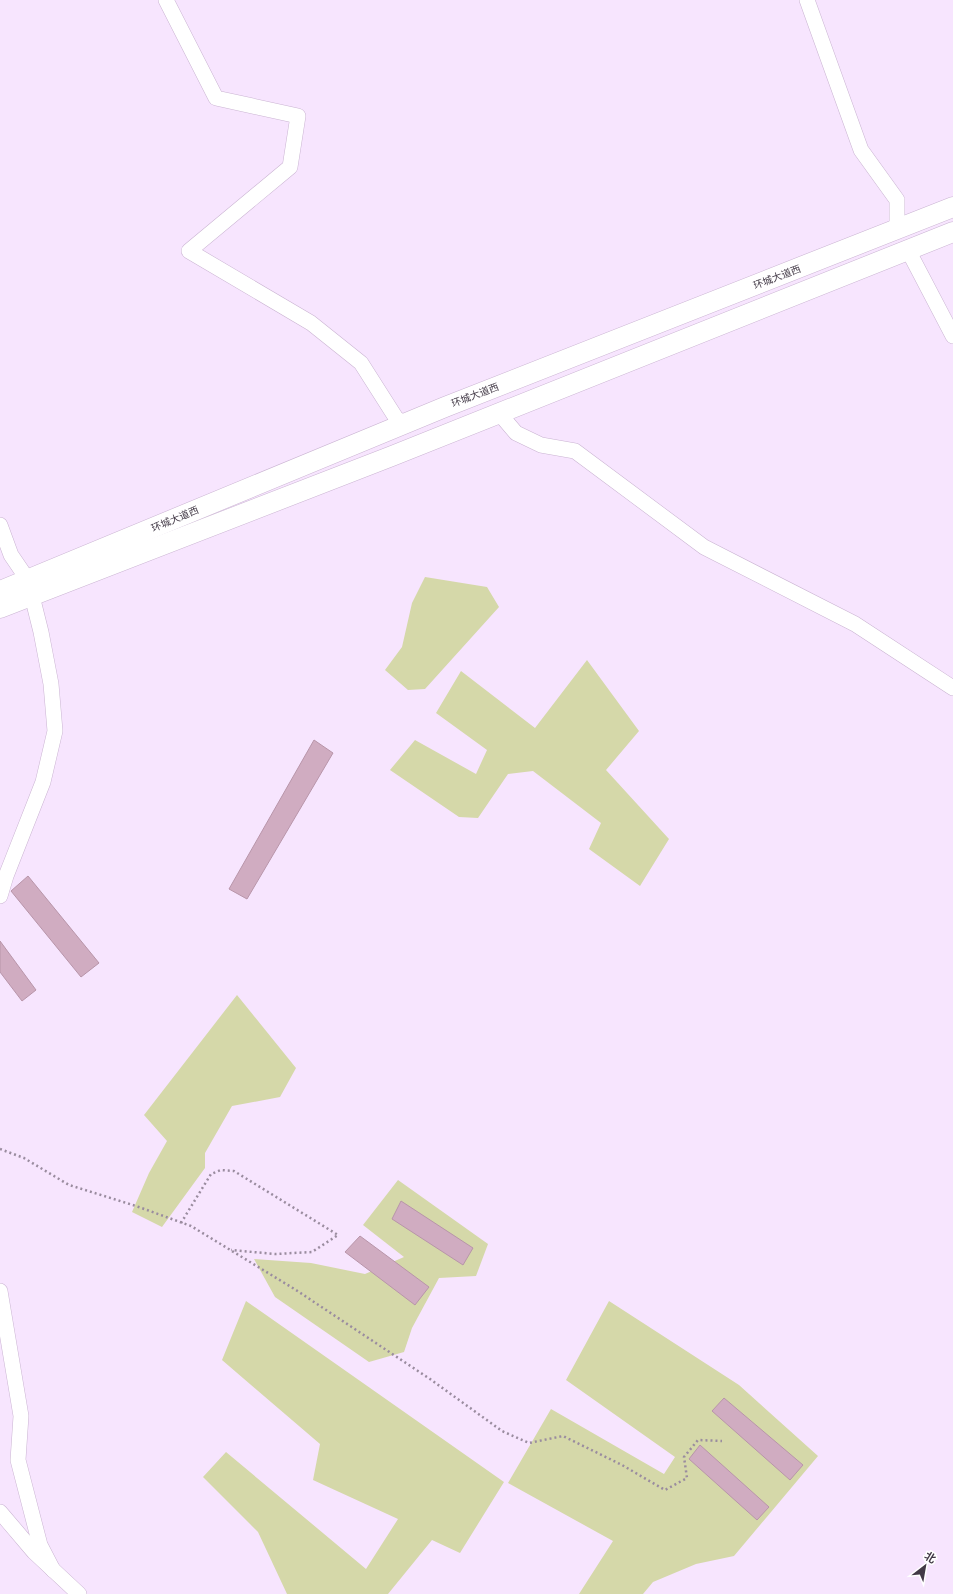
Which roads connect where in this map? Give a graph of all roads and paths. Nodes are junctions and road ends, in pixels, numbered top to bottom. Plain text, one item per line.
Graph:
1 (166, 0) edge
2 (807, 0) edge
3 (953, 207) edge
4 (897, 230) junction
5 (953, 232) edge
6 (908, 250) junction
7 (953, 336) edge
8 (499, 414) junction
9 (404, 424) junction
10 (0, 525) edge
11 (30, 588) junction
12 (0, 592) edge
13 (0, 608) edge
14 (953, 688) edge
15 (0, 896) edge
16 (0, 1149) edge
17 (181, 1223) junction
18 (229, 1250) junction
19 (0, 1290) edge
20 (722, 1441) dead end
21 (0, 1512) edge
22 (53, 1570) junction
23 (80, 1594) edge

1 - 9 street
2 - 4 street
3 - 4 main road, 环城大道西
4 - 9 main road, 环城大道西
5 - 6 main road, 环城大道西
6 - 7 street
6 - 8 main road, 环城大道西
8 - 11 main road, 环城大道西
8 - 14 street
9 - 11 main road, 环城大道西
10 - 11 street
11 - 12 main road, 环城大道西
11 - 13 main road, 环城大道西
11 - 15 street
16 - 17 path
17 - 18 path
17 - 18 path
18 - 20 path
19 - 22 street
21 - 22 street
22 - 23 street

